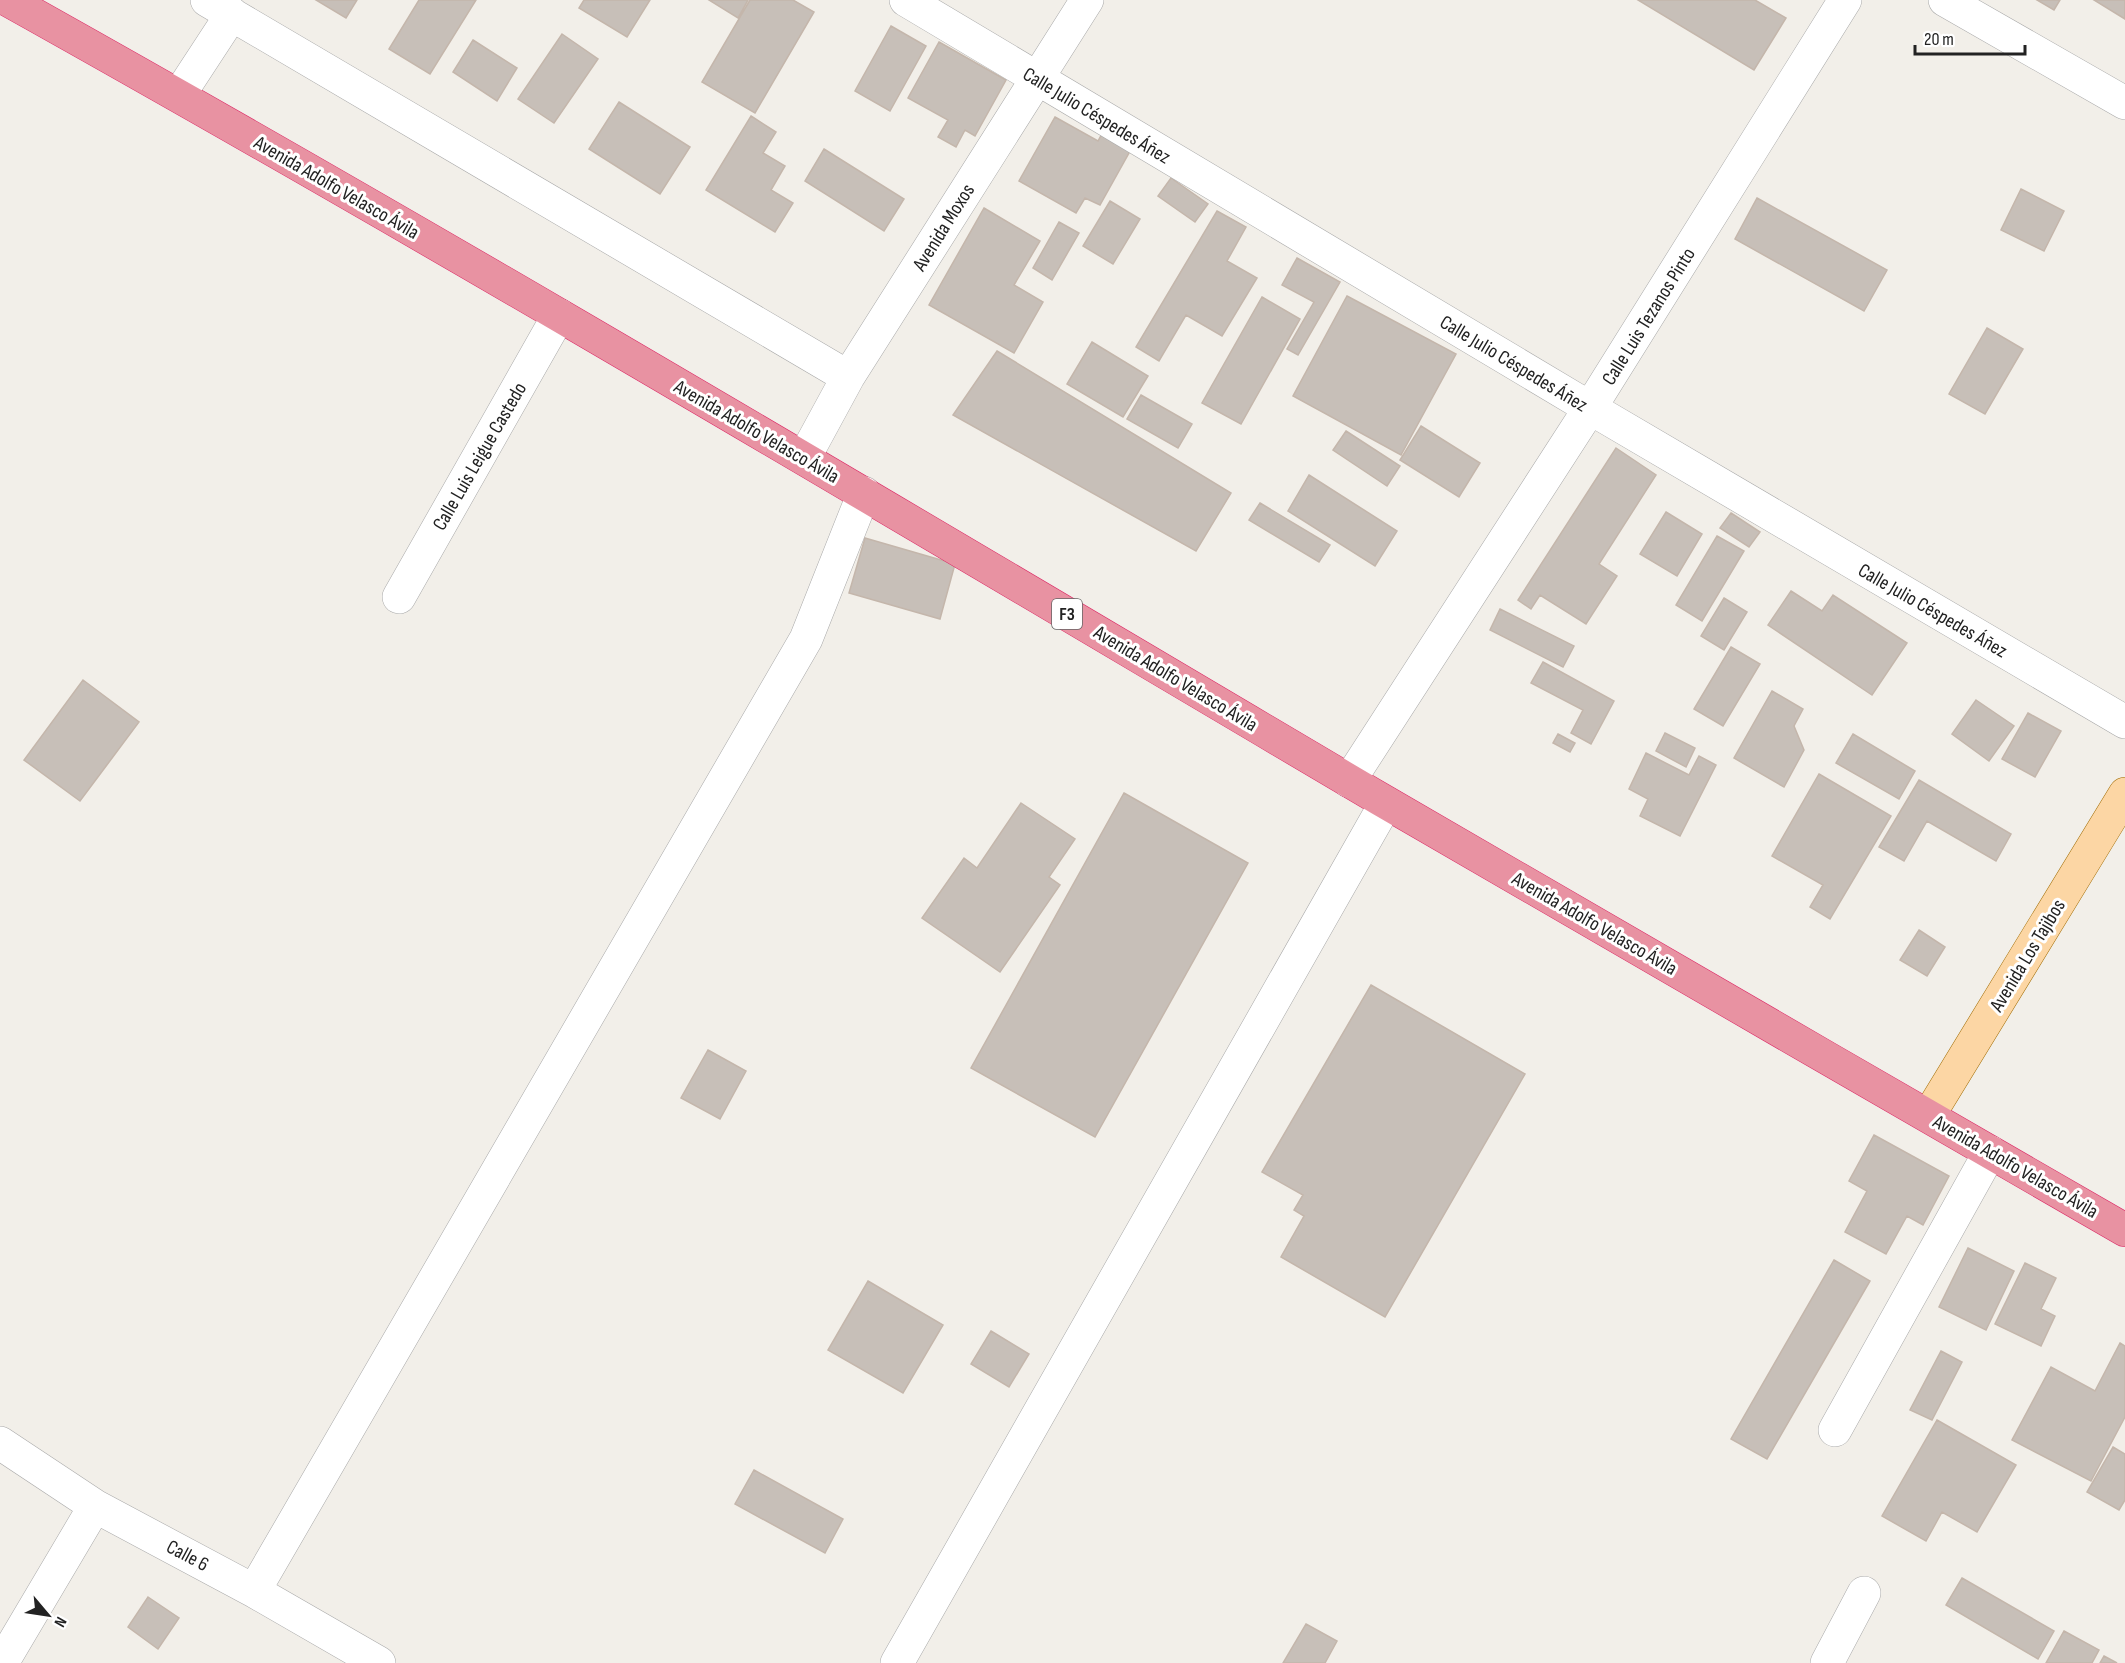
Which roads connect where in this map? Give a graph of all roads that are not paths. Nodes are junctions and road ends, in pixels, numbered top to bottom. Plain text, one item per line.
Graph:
1 (8, 0) edge
2 (906, 0) edge
3 (1087, 0) edge
4 (1845, 0) edge
5 (1945, 0) edge
6 (220, 7) edge
7 (1036, 80) junction
8 (179, 96) junction
9 (2125, 103) edge
10 (559, 315) junction
11 (848, 377) junction
12 (1590, 408) junction
13 (804, 458) junction
14 (864, 493) junction
15 (399, 597) dead end
16 (2125, 722) edge
17 (1349, 781) junction
18 (2125, 794) edge
19 (1386, 803) junction
20 (1929, 1115) junction
21 (1990, 1152) junction
22 (2125, 1230) edge
23 (1835, 1430) dead end
24 (0, 1443) edge
25 (95, 1506) junction
26 (254, 1591) junction
27 (1864, 1593) dead end
28 (2, 1663) edge
29 (379, 1663) edge
30 (897, 1663) edge
31 (1827, 1663) edge

1 - 8 highway, Avenida Adolfo Velasco Ávila / F3
2 - 7 street, Calle Julio Céspedes Áñez
3 - 7 street, Avenida Moxos
4 - 12 street, Calle Luis Tezanos Pinto
5 - 9 street
6 - 8 street
6 - 11 street
7 - 11 street, Avenida Moxos
7 - 12 street, Calle Julio Céspedes Áñez
8 - 10 highway, Avenida Adolfo Velasco Ávila / F3
10 - 13 highway, Avenida Adolfo Velasco Ávila / F3
10 - 15 street, Calle Luis Leigue Castedo
11 - 13 street, Avenida Moxos
12 - 16 street, Calle Julio Céspedes Áñez
12 - 17 street, Calle Luis Tezanos Pinto
13 - 14 highway, Avenida Adolfo Velasco Ávila / F3
14 - 17 highway, Avenida Adolfo Velasco Ávila / F3
14 - 26 street
17 - 19 highway, Avenida Adolfo Velasco Ávila / F3
18 - 20 main road, Avenida Los Tajibos
19 - 20 highway, Avenida Adolfo Velasco Ávila / F3
19 - 30 street
20 - 21 highway, Avenida Adolfo Velasco Ávila / F3
21 - 22 highway, Avenida Adolfo Velasco Ávila / F3
21 - 23 street
24 - 25 street, Calle 6
25 - 26 street, Calle 6
25 - 28 street
26 - 29 street, Calle 6
27 - 31 street

